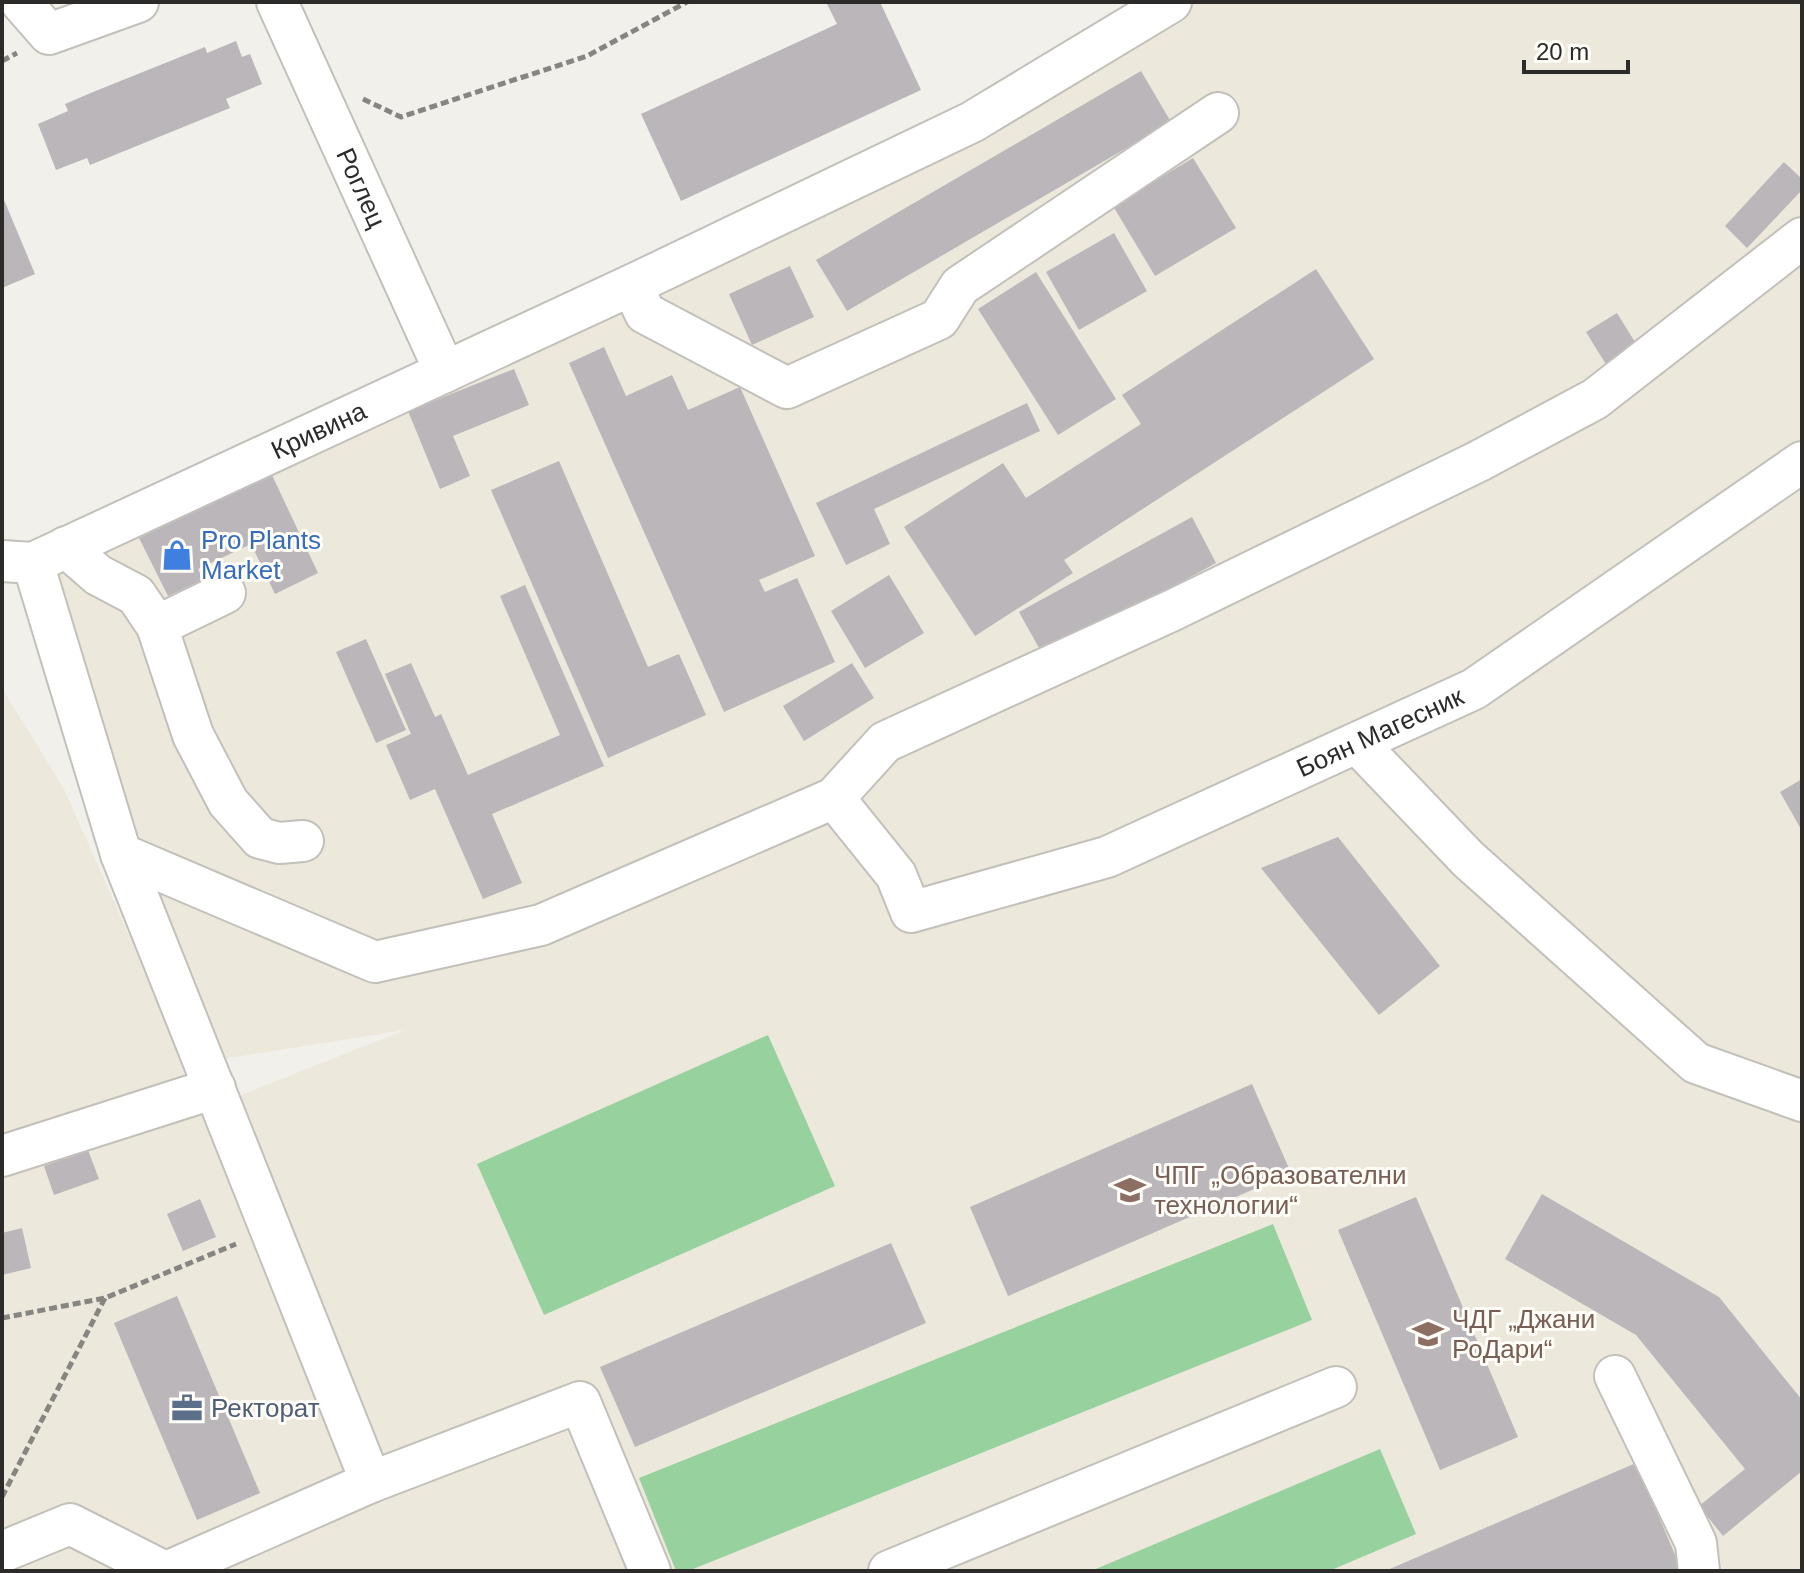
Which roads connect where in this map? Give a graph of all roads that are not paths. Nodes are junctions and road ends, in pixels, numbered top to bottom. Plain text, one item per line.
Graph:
1 (21, 2) edge
2 (138, 2) edge
3 (277, 2) edge
4 (1171, 2) edge
5 (1218, 113) dead end
6 (1802, 238) edge
7 (632, 285) junction
8 (445, 372) junction
9 (1802, 462) edge
10 (34, 557) edge
11 (225, 593) dead end
12 (157, 626) junction
13 (1357, 743) junction
14 (834, 798) junction
15 (303, 841) dead end
16 (121, 854) junction
17 (215, 1088) junction
18 (1802, 1101) edge
19 (2, 1156) edge
20 (1615, 1376) dead end
21 (1336, 1387) dead end
22 (371, 1482) junction
23 (2, 1552) edge
24 (163, 1571) edge
25 (169, 1571) edge
26 (650, 1571) edge
27 (889, 1571) edge
28 (1699, 1571) edge

1 - 2 street
3 - 8 street, Роглец
4 - 7 street, Кривина
5 - 7 street
6 - 14 street
7 - 8 street, Кривина
8 - 10 street, Кривина
9 - 13 street, Боян Магесник
10 - 12 street
10 - 16 street
11 - 12 street
12 - 15 street
13 - 14 street, Боян Магесник
13 - 18 street
14 - 16 street
16 - 17 street
17 - 19 street
17 - 22 street
20 - 28 street
21 - 27 street
22 - 25 street
22 - 26 street
23 - 24 street

